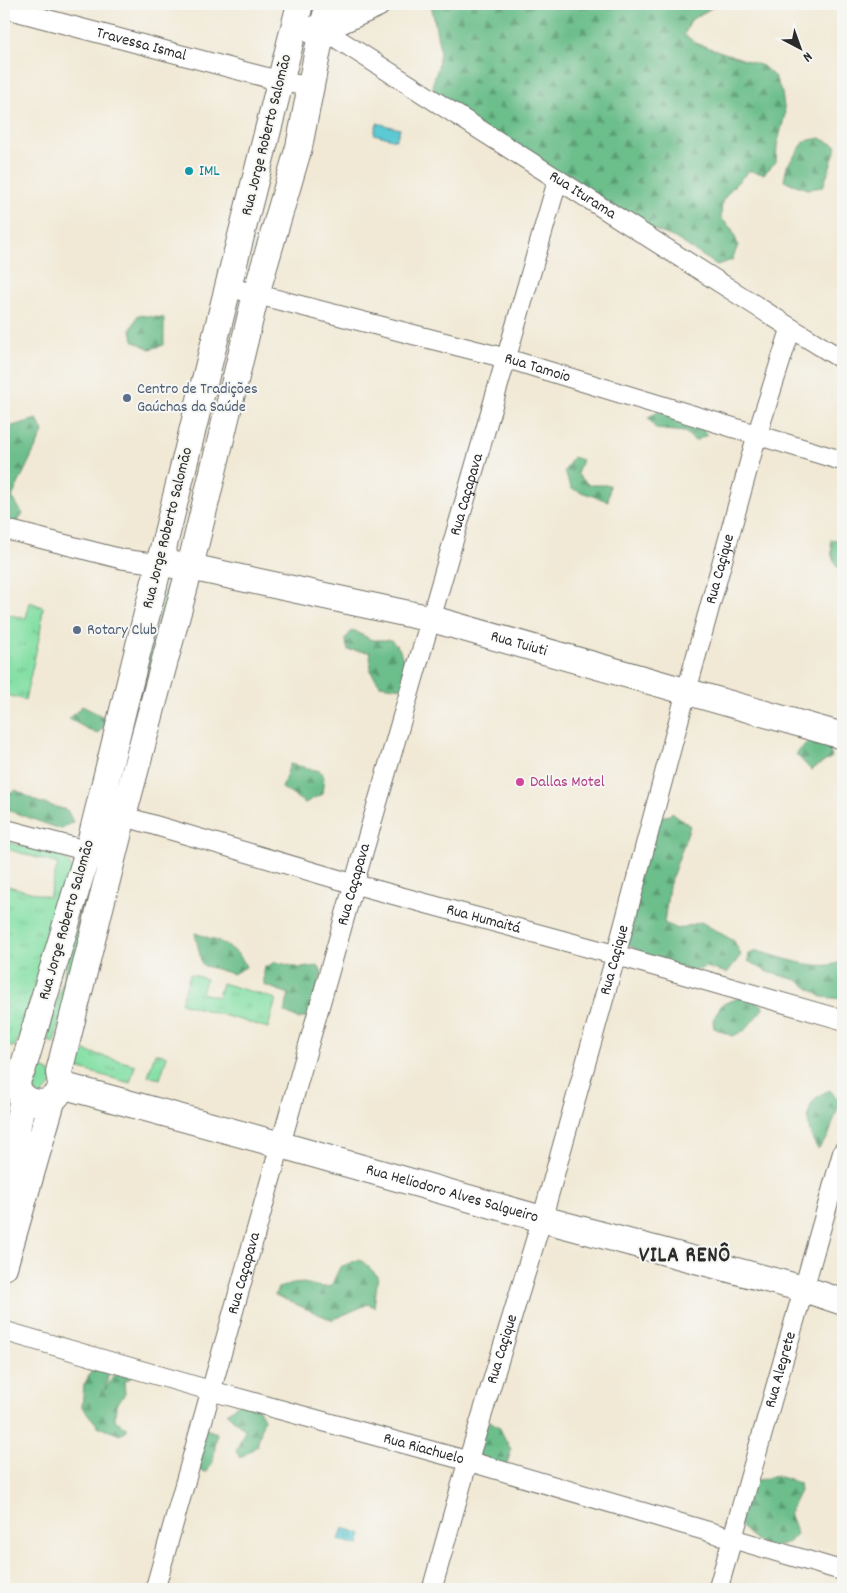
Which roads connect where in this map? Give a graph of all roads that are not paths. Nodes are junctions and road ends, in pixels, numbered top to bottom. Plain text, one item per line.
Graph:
1 (300, 4) edge
2 (329, 4) edge
3 (377, 4) edge
4 (4, 8) edge
5 (322, 29) junction
6 (293, 32) junction
7 (280, 80) junction
8 (310, 87) junction
9 (558, 179) junction
10 (228, 287) junction
11 (256, 294) junction
12 (791, 328) junction
13 (505, 358) junction
14 (843, 360) edge
15 (757, 436) junction
16 (843, 461) edge
17 (4, 529) edge
18 (159, 564) junction
19 (190, 567) junction
20 (432, 619) junction
21 (686, 693) junction
22 (843, 736) edge
23 (124, 816) junction
24 (4, 829) edge
25 (88, 851) junction
26 (354, 884) junction
27 (616, 955) junction
28 (843, 1020) edge
29 (17, 1079) edge
30 (58, 1085) junction
31 (281, 1145) junction
32 (843, 1151) edge
33 (542, 1219) junction
34 (4, 1266) edge
35 (804, 1289) junction
36 (843, 1302) edge
37 (4, 1331) edge
38 (212, 1392) junction
39 (468, 1461) junction
40 (733, 1538) junction
41 (843, 1570) edge
42 (155, 1589) edge
43 (432, 1589) edge
44 (718, 1589) edge

1 - 6 main road, Rua Jorge Roberto Salomão
2 - 5 main road, Rua Jorge Roberto Salomão
3 - 5 main road
4 - 7 street, Travessa Ismal
5 - 6 main road
5 - 8 main road, Rua Jorge Roberto Salomão
5 - 9 street, Rua Iturama
6 - 7 main road, Rua Jorge Roberto Salomão
7 - 8 street, Travessa Ismal
7 - 10 main road, Rua Jorge Roberto Salomão
8 - 11 main road, Rua Jorge Roberto Salomão
9 - 12 street, Rua Iturama
9 - 13 street, Rua Caçapava
10 - 11 street, Rua Tamoio
10 - 18 main road, Rua Jorge Roberto Salomão
11 - 13 street, Rua Tamoio
11 - 19 main road, Rua Jorge Roberto Salomão
12 - 14 street, Rua Iturama
12 - 15 street, Rua Caçique
13 - 15 street, Rua Tamoio
13 - 20 street, Rua Caçapava
15 - 16 street, Rua Tamoio
15 - 21 street, Rua Caçique
17 - 18 street
18 - 19 main road, Rua Tuiuti
18 - 25 main road, Rua Jorge Roberto Salomão
19 - 20 main road, Rua Tuiuti
19 - 23 main road, Rua Jorge Roberto Salomão
20 - 21 main road, Rua Tuiuti
20 - 26 street, Rua Caçapava
21 - 22 main road, Rua Tuiuti
21 - 27 street, Rua Caçique
23 - 26 street, Rua Humaitá
23 - 30 main road, Rua Jorge Roberto Salomão
24 - 25 street
25 - 29 main road, Rua Jorge Roberto Salomão
26 - 27 street, Rua Humaitá
26 - 31 street, Rua Caçapava
27 - 28 street, Rua Humaitá
27 - 33 street, Rua Caçique
29 - 30 main road
29 - 30 main road
29 - 34 main road, Rua Jorge Roberto Salomão
30 - 31 main road, Rua Heliodoro Alves Salgueiro
30 - 34 main road, Rua Jorge Roberto Salomão
31 - 33 main road, Rua Heliodoro Alves Salgueiro
31 - 38 street, Rua Caçapava
32 - 35 street, Rua Alegrete
33 - 35 main road, Rua Heliodoro Alves Salgueiro
33 - 39 street, Rua Caçique
35 - 36 main road, Rua Heliodoro Alves Salgueiro
35 - 40 street, Rua Alegrete
37 - 38 street, Rua Riachuelo
38 - 39 street, Rua Riachuelo
38 - 42 street, Rua Caçapava
39 - 40 street, Rua Riachuelo
39 - 43 street, Rua Caçique
40 - 41 street, Rua Riachuelo
40 - 44 street, Rua Alegrete

